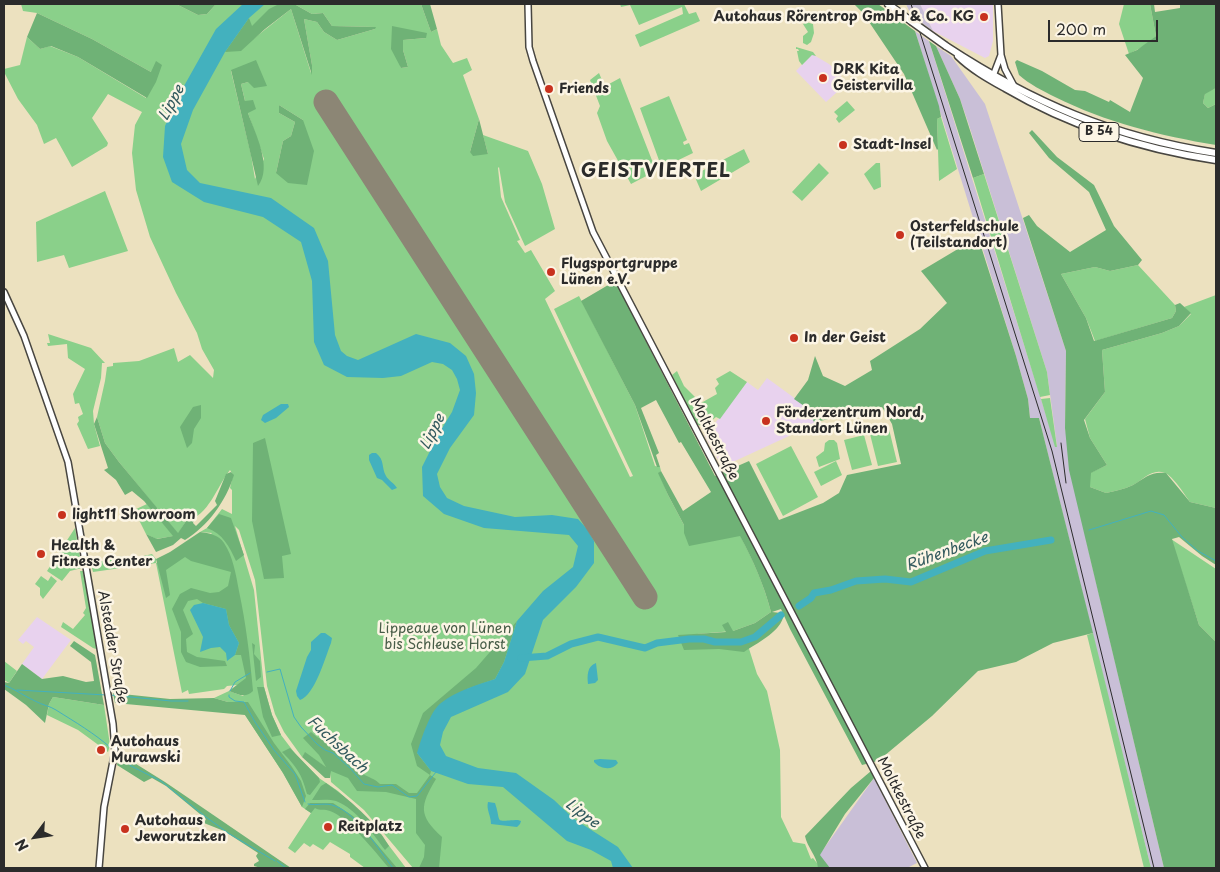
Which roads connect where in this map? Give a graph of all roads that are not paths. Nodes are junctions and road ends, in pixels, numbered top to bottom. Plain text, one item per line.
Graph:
1 (528, 4) edge
2 (888, 4) edge
3 (998, 4) edge
4 (1001, 55) junction
5 (992, 78) junction
6 (1016, 89) junction
7 (1216, 153) edge
8 (1216, 160) edge
9 (4, 292) edge
10 (99, 868) edge
11 (925, 868) edge

1 - 11 street, Moltkestraße
2 - 5 main road, B 54, bridge
3 - 4 street
4 - 5 street
4 - 6 street
5 - 6 main road, B 54
5 - 8 main road, B 54
6 - 7 main road, B 54
9 - 10 street, Alstedder Straße

